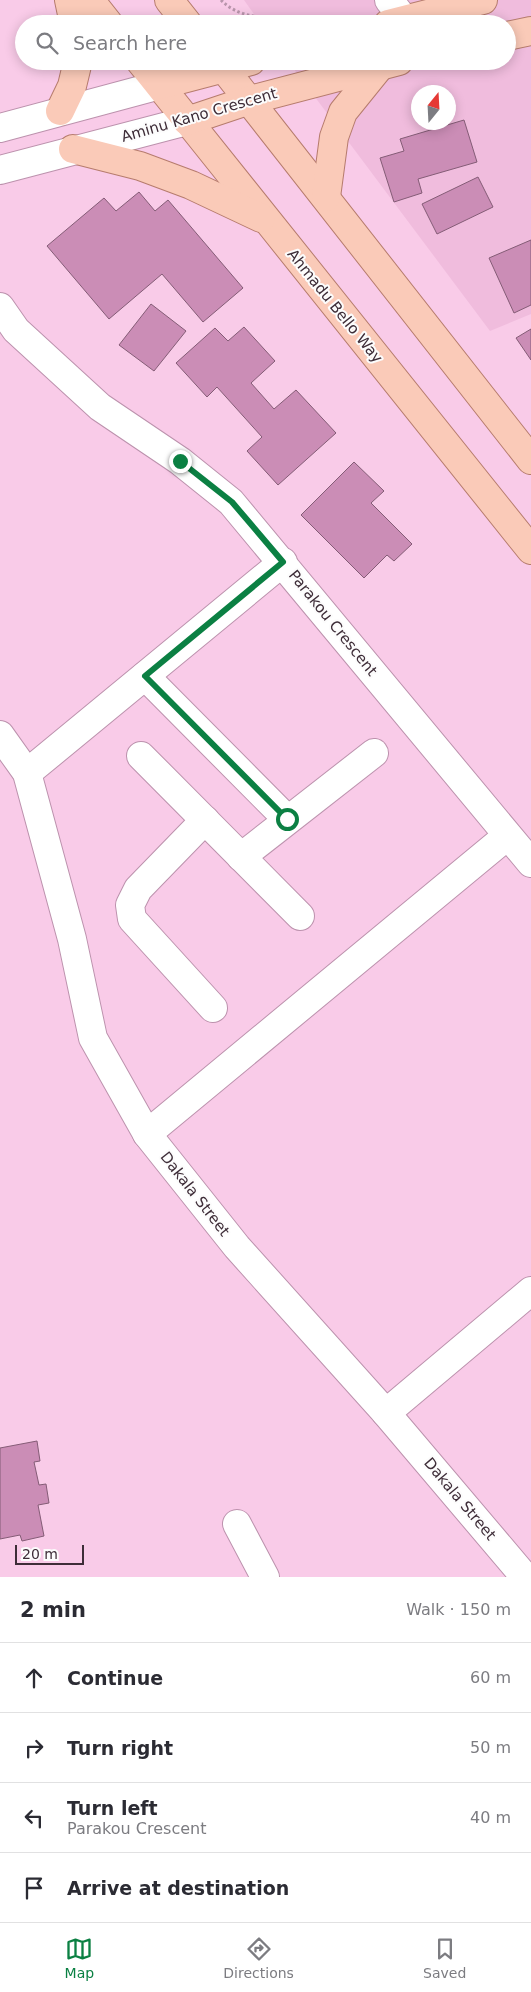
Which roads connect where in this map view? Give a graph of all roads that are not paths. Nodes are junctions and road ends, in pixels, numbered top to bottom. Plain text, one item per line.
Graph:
1 (69, 0) edge
2 (90, 0) edge
3 (169, 0) edge
4 (477, 1) edge
5 (394, 14) edge
6 (72, 15) edge
7 (102, 15) edge
8 (181, 15) edge
9 (531, 31) edge
10 (516, 34) edge
11 (76, 70) edge
12 (148, 70) edge
13 (206, 70) edge
14 (225, 70) edge
15 (364, 70) edge
16 (383, 70) edge
17 (160, 85) junction
18 (250, 100) junction
19 (60, 111) junction
20 (187, 121) junction
21 (0, 128) edge
22 (73, 149) junction
23 (0, 170) edge
24 (326, 197) junction
25 (268, 222) junction
26 (0, 307) edge
27 (8, 337) edge
28 (531, 460) edge
29 (531, 550) edge
30 (283, 562) junction
31 (145, 676) junction
32 (0, 734) edge
33 (374, 753) dead end
34 (141, 756) dead end
35 (27, 773) junction
36 (287, 819) junction
37 (205, 820) junction
38 (507, 836) junction
39 (241, 857) junction
40 (531, 863) edge
41 (300, 916) dead end
42 (213, 1008) dead end
43 (147, 1134) junction
44 (531, 1291) edge
45 (386, 1413) junction
46 (237, 1524) dead end
47 (265, 1577) edge
48 (525, 1577) edge

1 - 6 main road
2 - 7 main road
3 - 8 main road
4 - 5 main road
9 - 10 main road
11 - 19 main road
12 - 17 main road, Ahmadu Bello Way
13 - 17 main road
14 - 18 main road
15 - 18 main road, Aminu Kano Crescent
16 - 24 main road
17 - 19 street
17 - 20 main road, Ahmadu Bello Way
18 - 20 main road, Aminu Kano Crescent
18 - 24 main road
19 - 21 street
20 - 22 street, Aminu Kano Crescent
20 - 25 main road, Ahmadu Bello Way
22 - 23 street, Aminu Kano Crescent
22 - 25 main road
24 - 28 main road
25 - 29 main road, Ahmadu Bello Way
26 - 27 street, Parakou Crescent
27 - 30 street, Parakou Crescent
30 - 31 street
30 - 38 street, Parakou Crescent
31 - 35 street
31 - 36 street
32 - 35 street, Dakala Street
33 - 36 street
34 - 37 street
35 - 43 street, Dakala Street
36 - 39 street
37 - 39 street
37 - 42 street
38 - 40 street, Parakou Crescent
38 - 43 street
39 - 41 street
43 - 45 street, Dakala Street
44 - 45 street
45 - 48 street, Dakala Street
46 - 47 street

